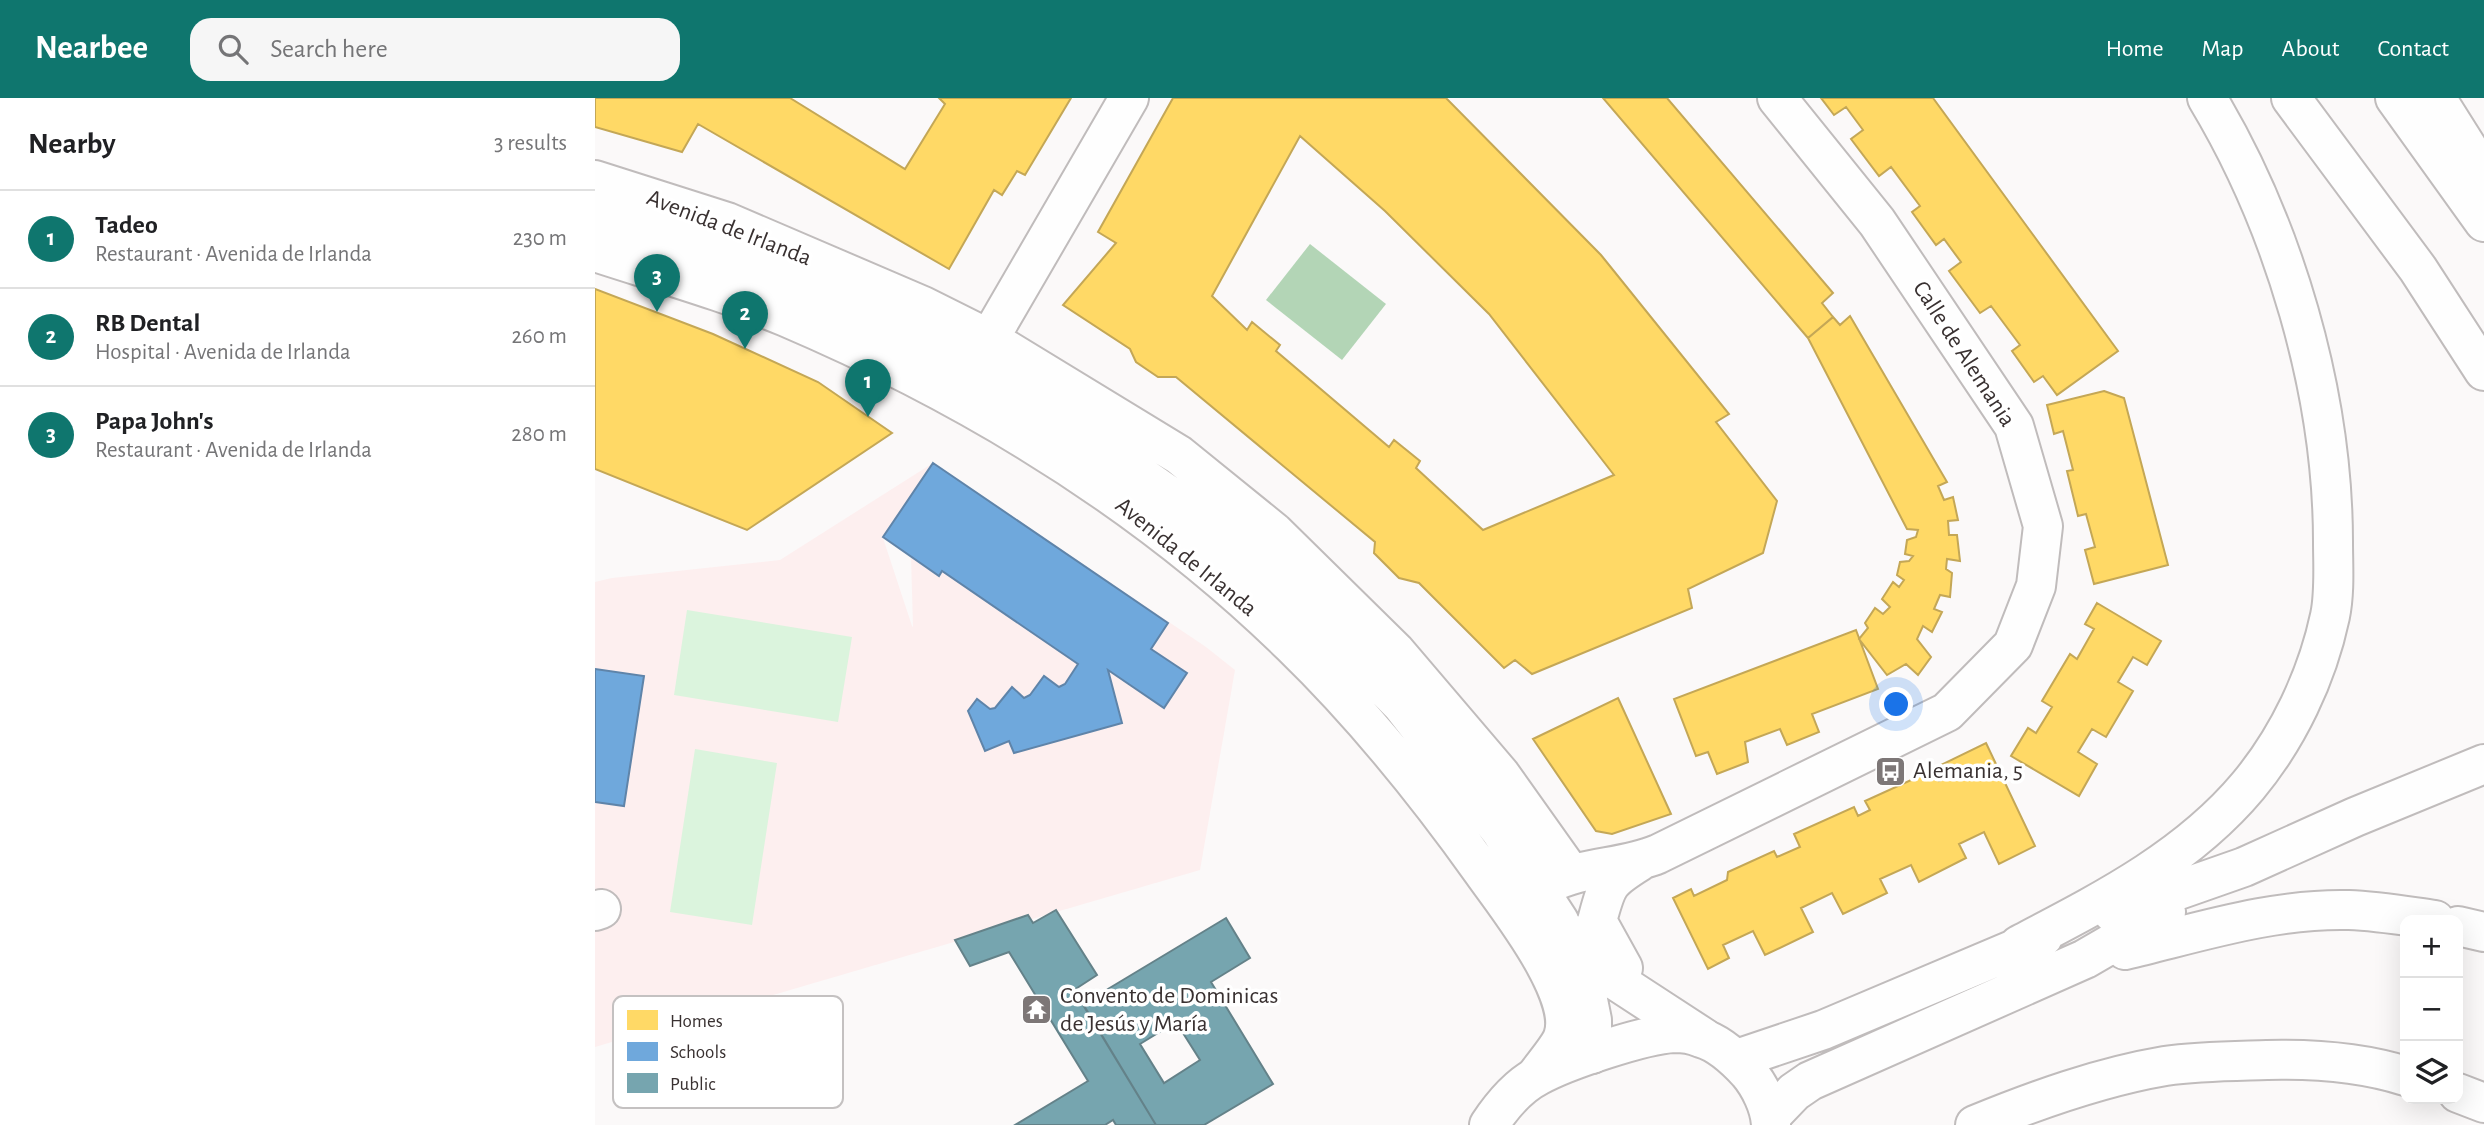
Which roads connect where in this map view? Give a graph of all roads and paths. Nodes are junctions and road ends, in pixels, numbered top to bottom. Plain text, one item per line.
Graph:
1 (1129, 98) edge
2 (1777, 98) edge
3 (2207, 98) edge
4 (2291, 98) edge
5 (2395, 98) edge
6 (2436, 98) edge
7 (2484, 174) edge
8 (595, 180) edge
9 (595, 214) edge
10 (2484, 222) edge
11 (595, 252) edge
12 (989, 339) junction
13 (2484, 371) edge
14 (1487, 760) junction
15 (2484, 764) edge
16 (1500, 830) junction
17 (1639, 862) junction
18 (2244, 867) junction
19 (1555, 881) junction
20 (2404, 915) edge
21 (1559, 921) junction
22 (2463, 927) edge
23 (2484, 932) edge
24 (2019, 945) junction
25 (2085, 959) junction
26 (1645, 1002) junction
27 (1704, 1038) junction
28 (1592, 1054) junction
29 (1737, 1059) junction
30 (2400, 1075) edge
31 (1536, 1076) junction
32 (2463, 1095) edge
33 (2484, 1103) edge
34 (2017, 1116) edge
35 (1771, 1121) edge
36 (1489, 1125) edge
37 (1976, 1125) edge

1 - 12 main road
2 - 17 main road, Calle de Alemania
3 - 24 main road
4 - 13 main road
5 - 10 main road
6 - 7 main road
8 - 12 main road, Avenida de Irlanda
9 - 16 main road, Avenida de Irlanda
11 - 31 main road, Avenida de Irlanda
12 - 14 main road, Avenida de Irlanda
14 - 16 main road, Avenida de Irlanda
14 - 19 main road, Avenida de Irlanda
15 - 18 main road
16 - 19 main road, Avenida de Irlanda
17 - 19 main road, Calle de Alemania
17 - 26 main road, Avenida de Irlanda
18 - 24 main road
18 - 25 main road
19 - 21 main road, Avenida de Irlanda
20 - 25 main road
21 - 26 main road, Avenida de Irlanda
21 - 28 main road, Avenida de Irlanda
22 - 23 main road
24 - 29 main road
25 - 35 main road
26 - 27 main road, Avenida de Irlanda
27 - 28 main road
27 - 29 main road, Avenida de Irlanda
28 - 31 main road
29 - 35 main road, Avenida de Irlanda
30 - 34 main road
31 - 36 main road
32 - 33 main road
34 - 37 main road

